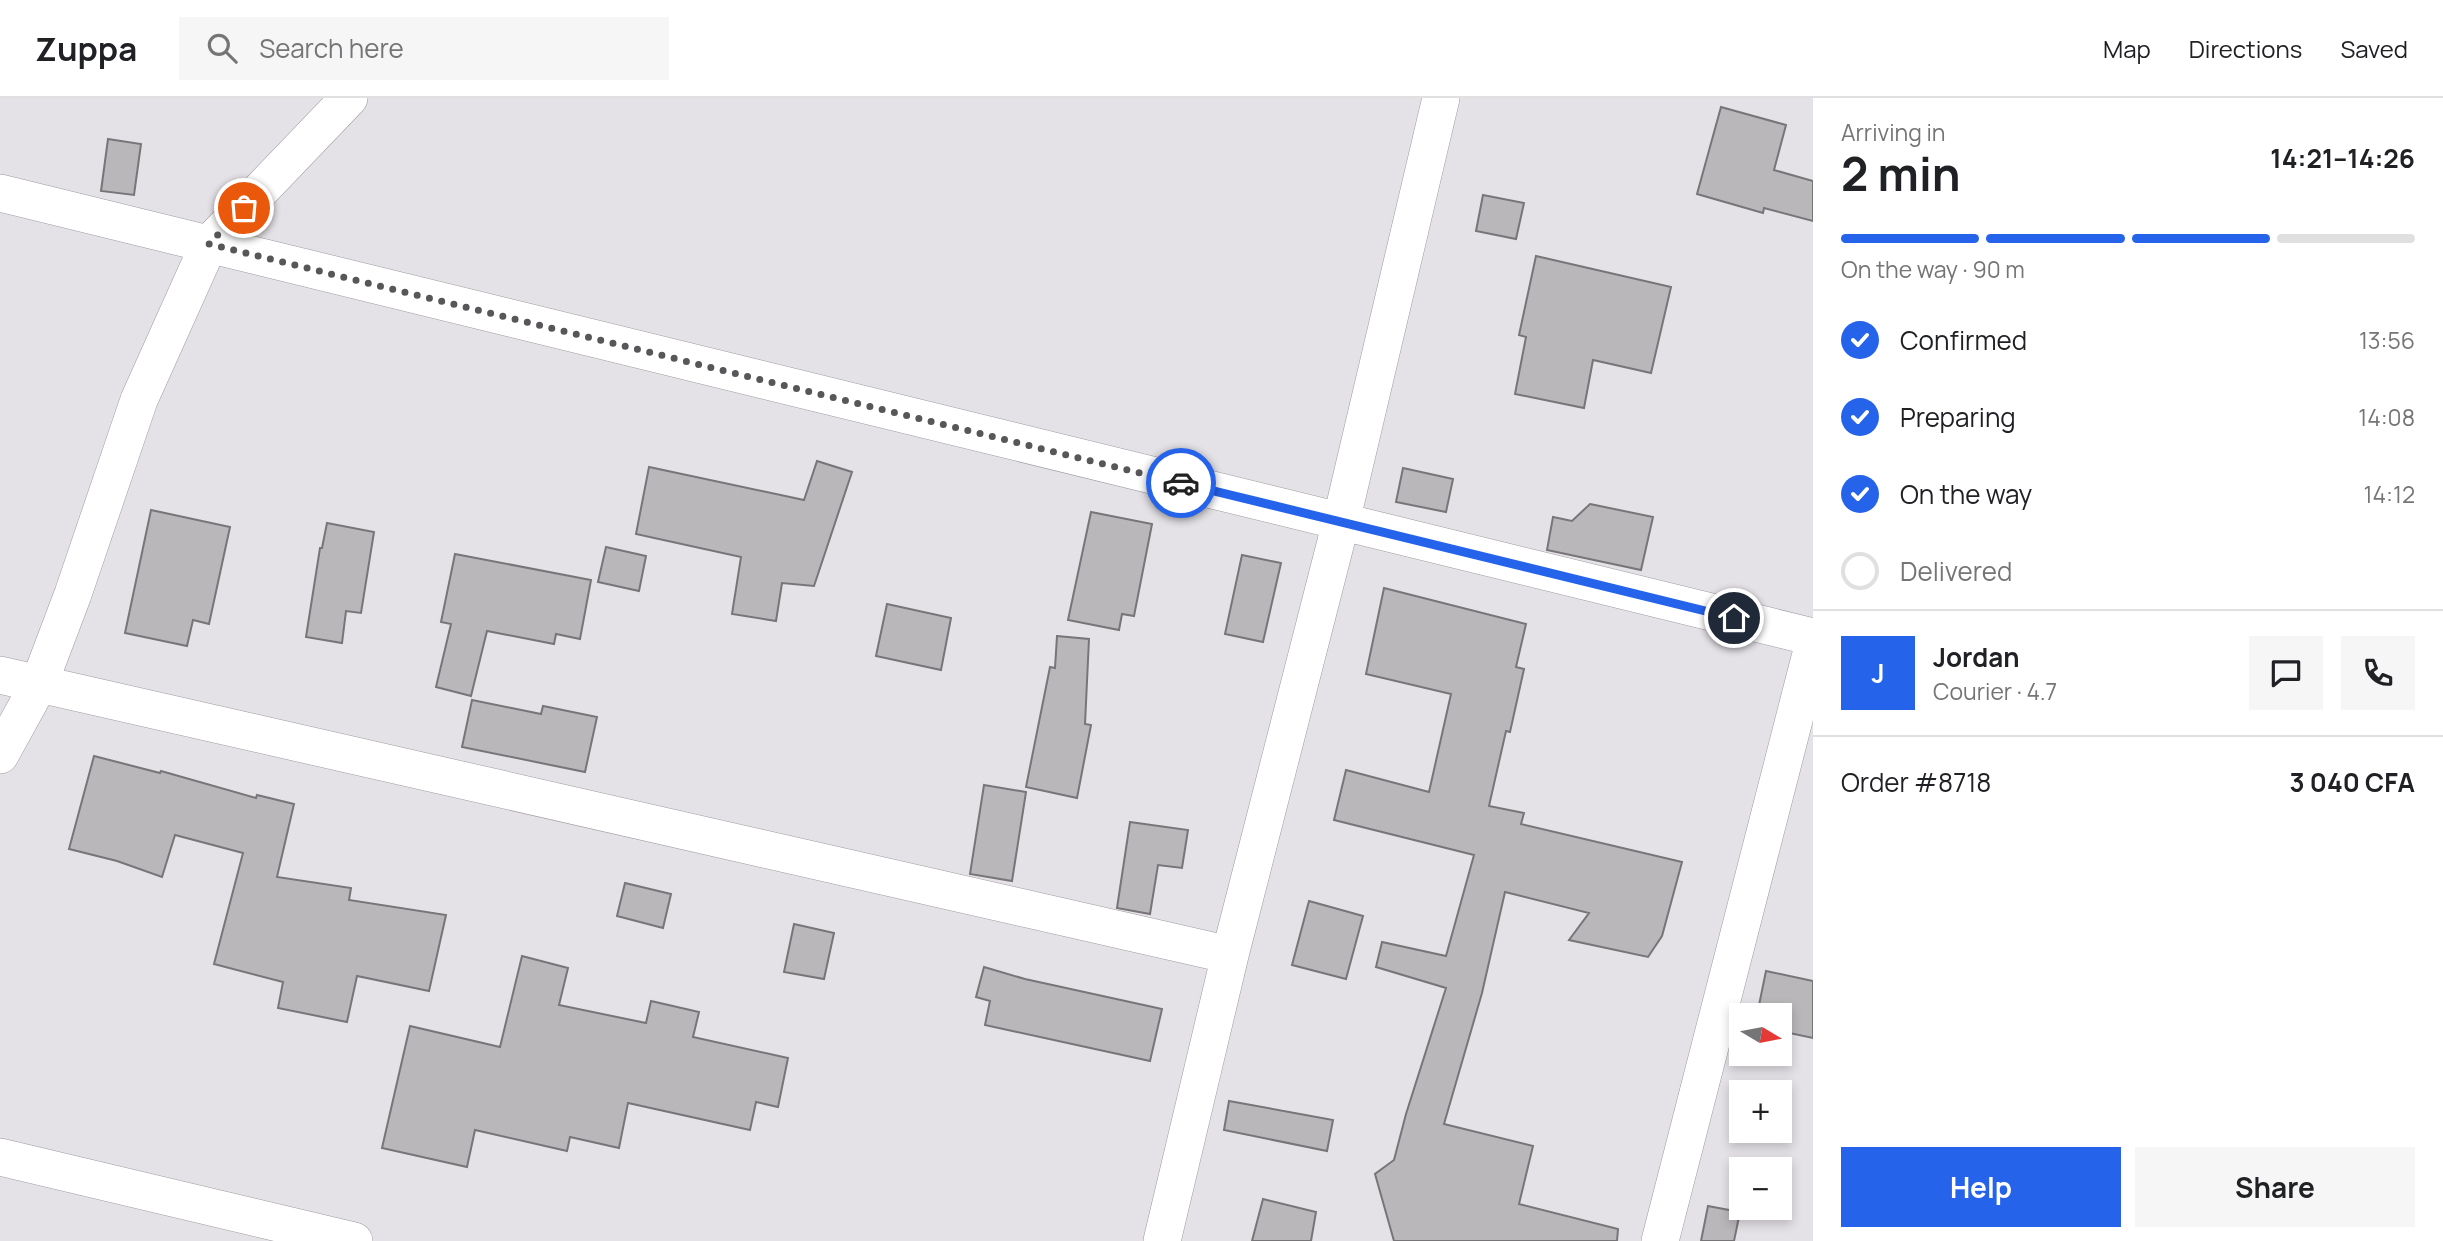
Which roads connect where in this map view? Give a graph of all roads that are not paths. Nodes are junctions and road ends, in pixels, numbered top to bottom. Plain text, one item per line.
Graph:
1 (349, 98) edge
2 (1441, 98) edge
3 (0, 193) edge
4 (209, 244) junction
5 (1341, 522) junction
6 (1813, 637) edge
7 (1813, 646) edge
8 (0, 675) edge
9 (39, 684) junction
10 (0, 755) edge
11 (1230, 955) junction
12 (0, 1157) edge
13 (354, 1241) edge
14 (1162, 1241) edge
15 (1660, 1241) edge

1 - 4 street
2 - 5 street
3 - 4 street
4 - 5 street
4 - 9 street
5 - 6 street
5 - 11 street
7 - 15 street
8 - 9 street
9 - 10 street
9 - 11 street
11 - 14 street
12 - 13 street

